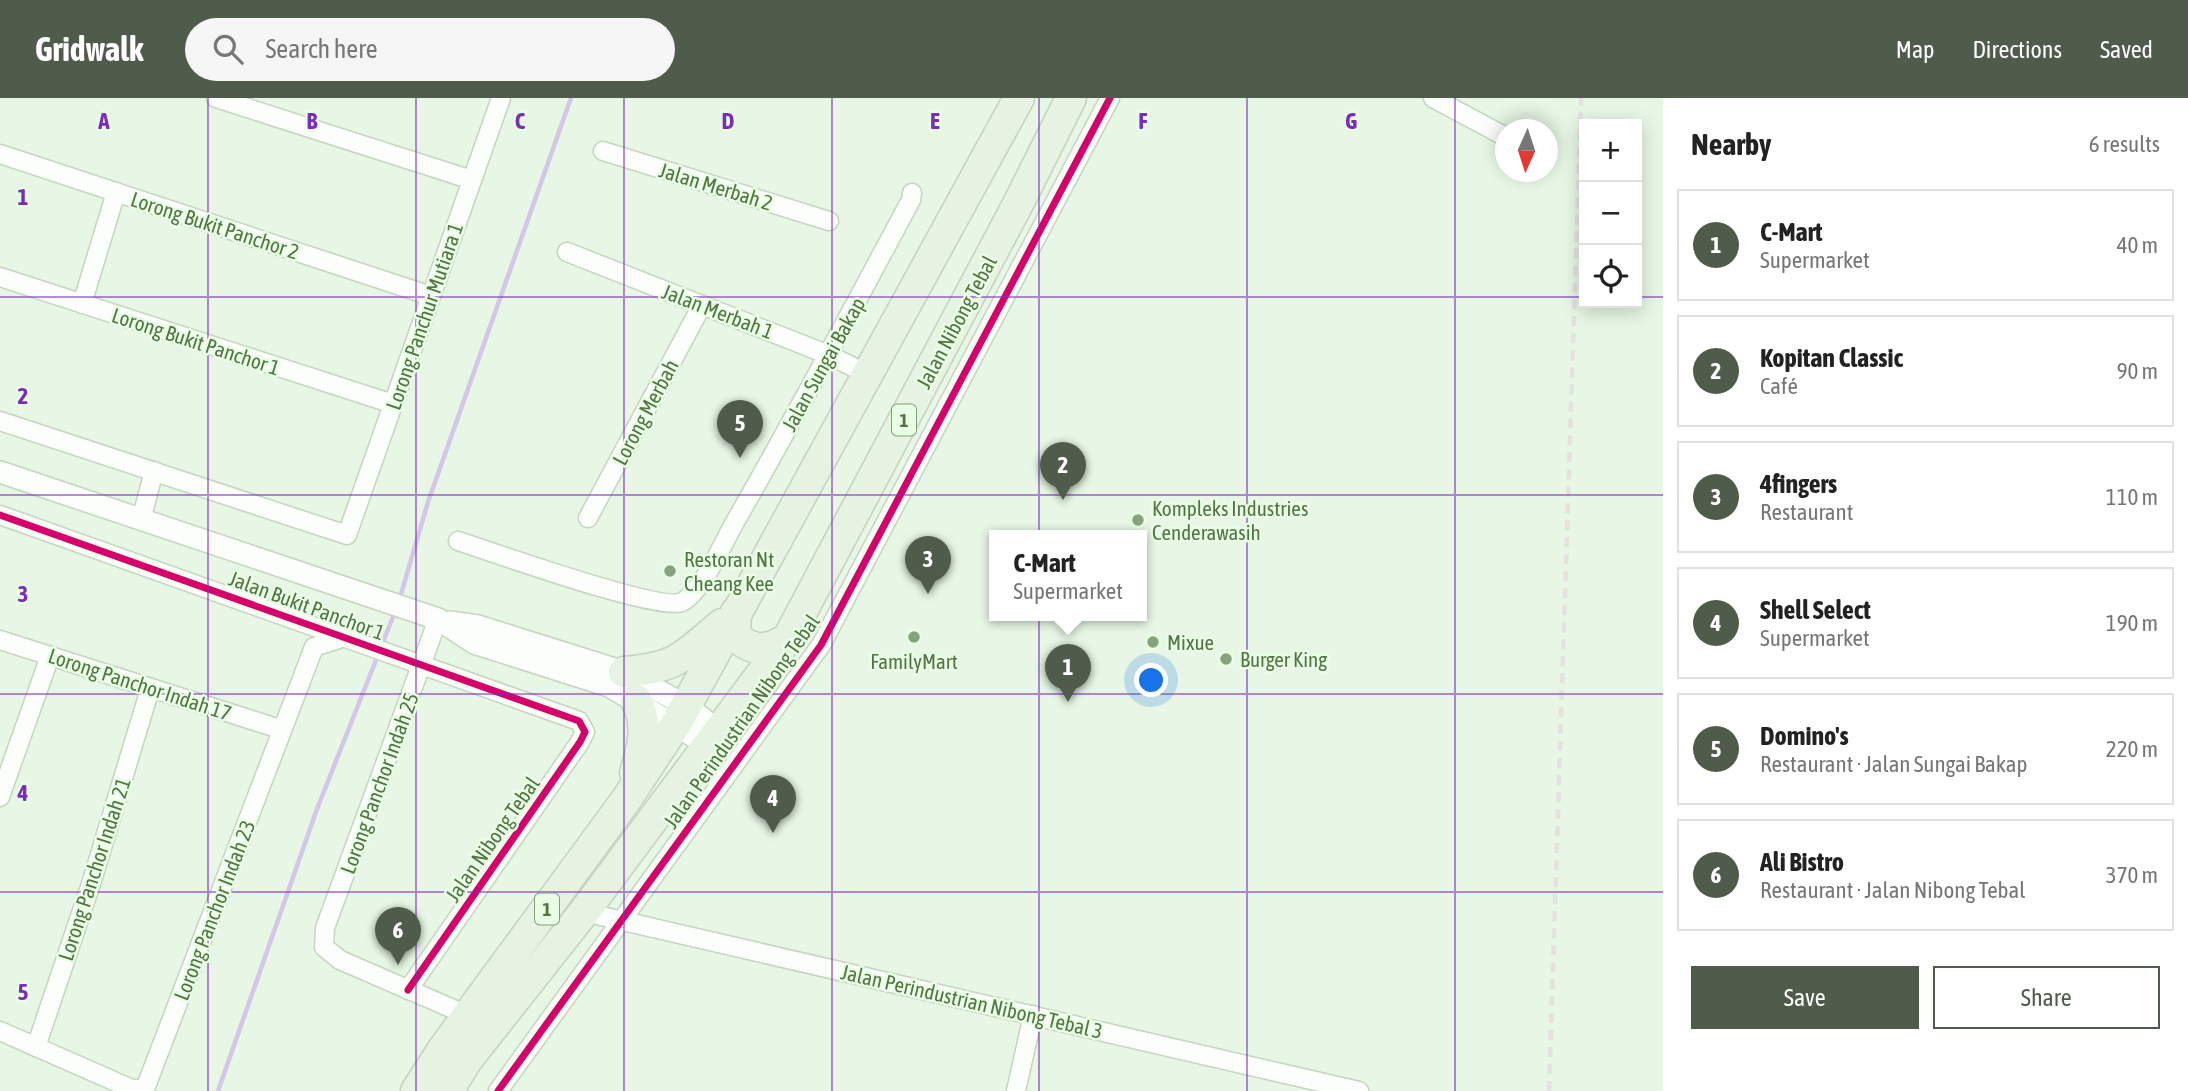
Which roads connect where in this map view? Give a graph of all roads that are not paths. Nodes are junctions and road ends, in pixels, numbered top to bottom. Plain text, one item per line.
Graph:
1 (216, 98) edge
2 (500, 98) edge
3 (1019, 98) edge
4 (1071, 98) edge
5 (1110, 98) edge
6 (1433, 98) edge
7 (1495, 130) edge
8 (603, 151) dead end
9 (0, 154) edge
10 (472, 180) junction
11 (116, 192) junction
12 (912, 193) dead end
13 (829, 221) dead end
14 (567, 253) dead end
15 (0, 277) edge
16 (431, 296) junction
17 (82, 304) junction
18 (702, 305) junction
19 (829, 355) junction
20 (867, 374) junction
21 (393, 404) junction
22 (0, 421) edge
23 (154, 471) junction
24 (0, 472) edge
25 (0, 514) edge
26 (588, 518) dead end
27 (141, 520) junction
28 (458, 541) dead end
29 (736, 612) junction
30 (437, 619) junction
31 (345, 637) junction
32 (788, 638) junction
33 (0, 640) edge
34 (50, 656) junction
35 (416, 662) junction
36 (624, 672) junction
37 (150, 689) junction
38 (636, 701) junction
39 (680, 715) junction
40 (280, 729) junction
41 (714, 738) junction
42 (580, 742) joint
43 (742, 755) junction
44 (0, 797) edge
45 (626, 800) junction
46 (584, 912) junction
47 (620, 920) junction
48 (408, 990) junction
49 (467, 1015) junction
50 (1033, 1015) junction
51 (0, 1031) edge
52 (36, 1047) junction
53 (416, 1091) edge
54 (448, 1091) edge
55 (498, 1091) edge
56 (1016, 1091) edge
57 (1359, 1091) edge

1 - 10 street
2 - 10 street, Lorong Panchur Mutiara 1
3 - 20 highway, 1
4 - 32 highway, Jalan Nibong Tebal / 1
5 - 43 street, Jalan Perindustrian Nibong Tebal
6 - 7 street
8 - 13 street, Jalan Merbah 2
9 - 11 street, Lorong Bukit Panchor 2
10 - 16 street, Lorong Panchur Mutiara 1
11 - 16 street, Lorong Bukit Panchor 2
11 - 17 street
12 - 19 street, Jalan Sungai Bakap
14 - 18 street, Jalan Merbah 1
15 - 17 street, Lorong Bukit Panchor 1
16 - 21 street, Lorong Panchur Mutiara 1
17 - 21 street, Lorong Bukit Panchor 1
18 - 19 street, Jalan Merbah 1
18 - 26 street, Lorong Merbah
19 - 20 street, Jalan Merbah 1
19 - 28 street, Jalan Sungai Bakap
20 - 29 highway, 1
21 - 23 street, Lorong Panchur Mutiara 1
22 - 23 street
23 - 27 street
24 - 27 street, Jalan Bukit Panchor 1
25 - 31 street, Jalan Bukit Panchor 1
27 - 30 street, Jalan Bukit Panchor 1
29 - 32 highway
29 - 36 highway
29 - 39 highway, 1
30 - 35 street, Lorong Panchor Indah 25
30 - 36 street
30 - 38 street, Jalan Bukit Panchor 1
31 - 35 street, Jalan Bukit Panchor 1
31 - 40 street, Lorong Panchor Indah 23
32 - 41 highway, Jalan Nibong Tebal / 1
33 - 34 street, Lorong Panchor Indah 17
34 - 37 street, Lorong Panchor Indah 17
34 - 44 street
35 - 42 street, Jalan Bukit Panchor 1
35 - 48 street, Lorong Panchor Indah 25
36 - 39 street
37 - 40 street, Lorong Panchor Indah 17
37 - 52 street, Lorong Panchor Indah 21
38 - 39 street, Jalan Bukit Panchor 1
38 - 45 highway
39 - 41 street, Jalan Bukit Panchor 1
39 - 45 highway, 1
40 - 52 street, Lorong Panchor Indah 23
41 - 43 street
41 - 46 highway, Jalan Nibong Tebal / 1
42 - 48 street, Jalan Nibong Tebal
43 - 47 street, Jalan Perindustrian Nibong Tebal
45 - 49 highway, 1
46 - 47 street, Jalan Perindustrian Nibong Tebal 3
46 - 54 highway, Jalan Nibong Tebal / 1
47 - 50 street, Jalan Perindustrian Nibong Tebal 3
47 - 55 street, Jalan Perindustrian Nibong Tebal
48 - 49 street
49 - 53 highway, 1
50 - 56 street
50 - 57 street, Jalan Perindustrian Nibong Tebal 3
51 - 52 street

